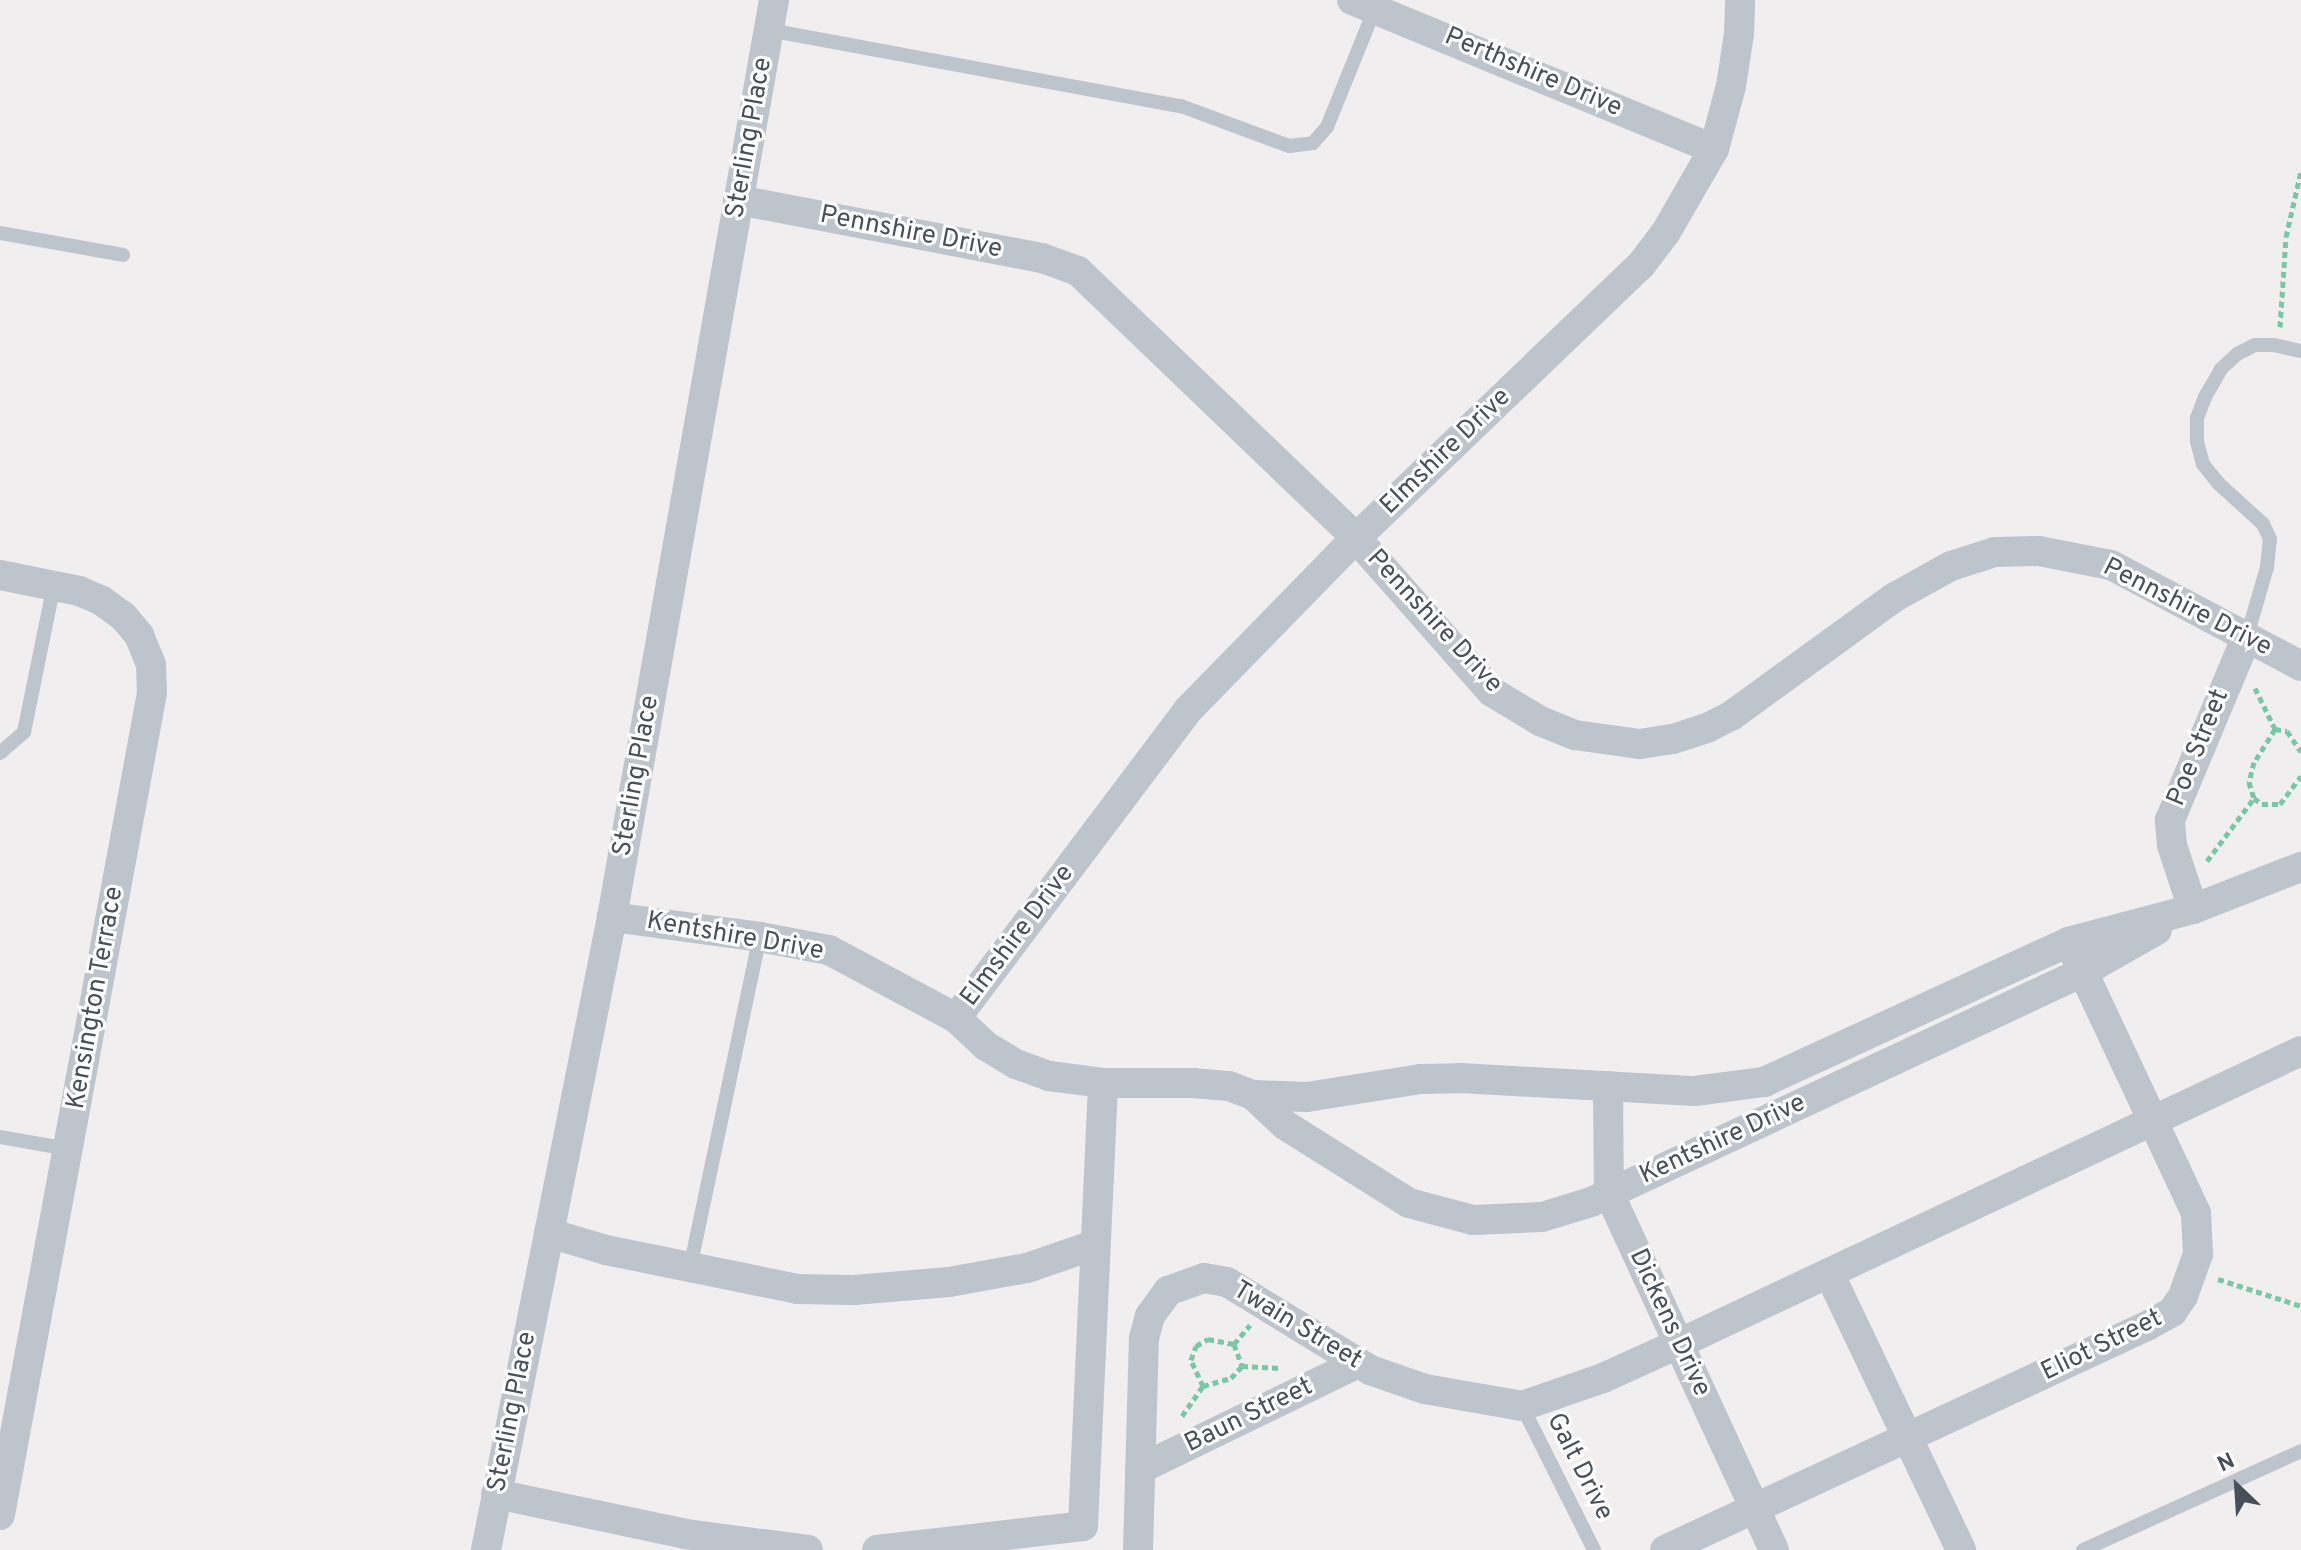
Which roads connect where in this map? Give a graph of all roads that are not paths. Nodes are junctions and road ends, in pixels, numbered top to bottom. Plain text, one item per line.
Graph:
1 (774, 0) edge
2 (1740, 0) edge
3 (1369, 2) edge
4 (769, 30) junction
5 (1714, 149) junction
6 (738, 200) junction
7 (0, 233) edge
8 (123, 255) dead end
9 (2301, 351) edge
10 (1356, 538) junction
11 (0, 575) edge
12 (54, 585) junction
13 (2247, 636) junction
14 (2301, 666) edge
15 (0, 753) edge
16 (2301, 867) edge
17 (2193, 909) junction
18 (612, 917) junction
19 (760, 937) junction
20 (2068, 942) junction
21 (2083, 972) junction
22 (956, 1018) junction
23 (2301, 1051) edge
24 (1103, 1083) junction
25 (1608, 1086) junction
26 (1253, 1095) junction
27 (2152, 1121) junction
28 (0, 1137) edge
29 (68, 1149) junction
30 (1609, 1193) junction
31 (549, 1233) junction
32 (1094, 1245) junction
33 (690, 1268) junction
34 (1829, 1273) junction
35 (1678, 1344) junction
36 (1358, 1363) junction
37 (1522, 1406) junction
38 (1909, 1437) junction
39 (2301, 1451) edge
40 (1140, 1469) junction
41 (496, 1494) junction
42 (1755, 1509) junction
43 (0, 1515) edge
44 (486, 1550) edge
45 (808, 1550) edge
46 (877, 1550) edge
47 (1138, 1550) edge
48 (1594, 1550) edge
49 (1665, 1550) edge
50 (1774, 1550) edge
51 (1961, 1550) edge
52 (2083, 1550) edge

1 - 4 street, Sterling Place
2 - 5 street, Elmshire Drive
3 - 4 lane
3 - 5 street, Perthshire Drive
4 - 6 street, Sterling Place
5 - 10 street, Elmshire Drive
6 - 10 street, Pennshire Drive
6 - 18 street, Sterling Place
7 - 8 lane
9 - 13 lane
10 - 13 street, Pennshire Drive
10 - 22 street, Elmshire Drive
11 - 12 street, Kensington Terrace
12 - 15 lane
12 - 29 street, Kensington Terrace
13 - 14 street, Pennshire Drive
13 - 17 street, Poe Street
16 - 17 street, Kentshire Drive
17 - 20 street, Kentshire Drive
17 - 21 street, Kentshire Drive
18 - 19 street, Kentshire Drive
18 - 31 street, Sterling Place
19 - 22 street, Kentshire Drive
19 - 33 lane
20 - 21 street, Eliot Street
20 - 25 street, Kentshire Drive
21 - 27 street, Eliot Street
21 - 30 street, Kentshire Drive
22 - 24 street, Kentshire Drive
23 - 27 street, Twain Street
24 - 26 street, Kentshire Drive
24 - 32 street
25 - 26 street, Kentshire Drive
25 - 30 street, Dickens Drive
26 - 30 street, Kentshire Drive
27 - 34 street, Twain Street
27 - 38 street, Eliot Street
28 - 29 lane
29 - 43 street, Kensington Terrace
30 - 35 street, Dickens Drive
31 - 33 street
31 - 41 street, Sterling Place
32 - 33 street
32 - 46 street
34 - 35 street, Twain Street
34 - 38 street
35 - 37 street, Twain Street
35 - 42 street, Dickens Drive
36 - 37 street, Twain Street
36 - 40 street, Baun Street
36 - 40 street, Twain Street
37 - 48 lane, Galt Drive
38 - 42 street, Eliot Street
38 - 51 street
39 - 52 lane
40 - 47 street, Twain Street
41 - 44 street, Sterling Place
41 - 45 street
42 - 49 street, Eliot Street
42 - 50 street, Dickens Drive

